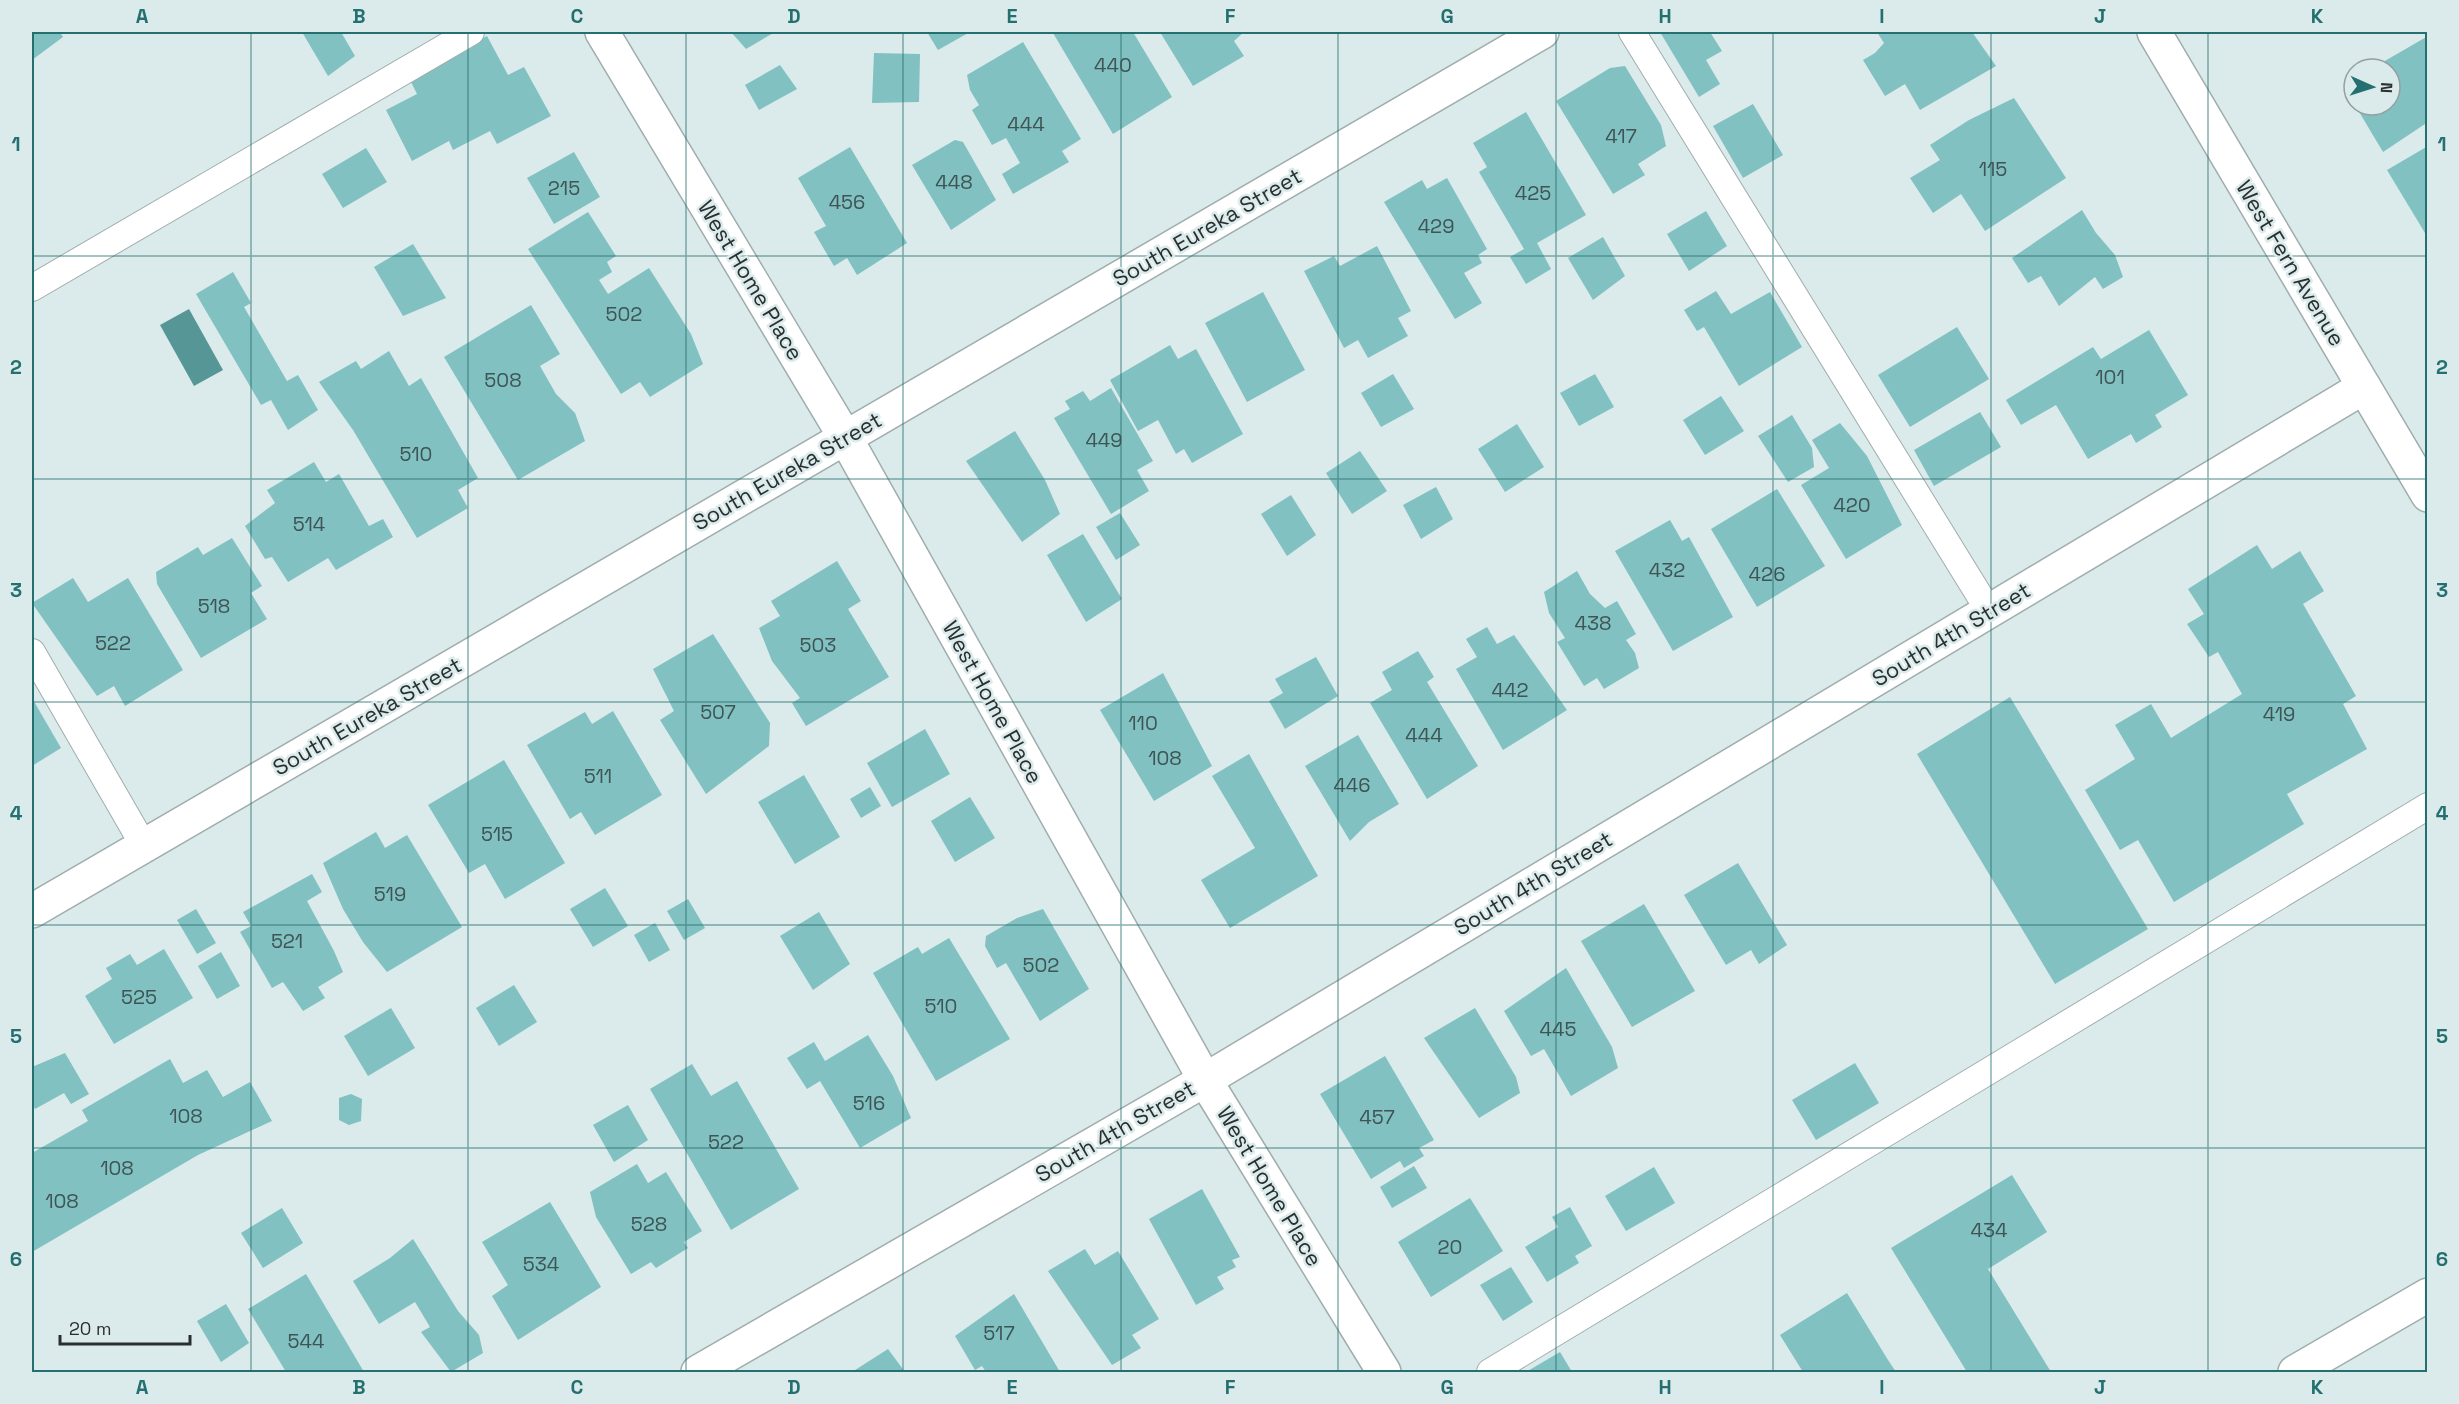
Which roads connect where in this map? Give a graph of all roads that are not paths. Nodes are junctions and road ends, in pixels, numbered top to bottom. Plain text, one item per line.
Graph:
1 (471, 32) edge
2 (602, 32) edge
3 (1542, 32) edge
4 (1632, 32) edge
5 (2154, 32) edge
6 (32, 288) edge
7 (2364, 387) junction
8 (845, 437) junction
9 (2427, 495) edge
10 (1989, 611) junction
11 (32, 652) edge
12 (2427, 806) edge
13 (144, 846) junction
14 (32, 910) edge
15 (1204, 1080) junction
16 (2427, 1295) edge
17 (698, 1372) edge
18 (1384, 1372) edge
19 (1490, 1372) edge
20 (2295, 1372) edge

1 - 6 lane
2 - 8 street, West Home Place
3 - 8 street, South Eureka Street
4 - 10 lane
5 - 7 street, West Fern Avenue
7 - 9 street, West Fern Avenue
7 - 10 street, South 4th Street
8 - 13 street, South Eureka Street
8 - 15 street, West Home Place
10 - 15 street, South 4th Street
11 - 13 lane
12 - 19 lane
13 - 14 street, South Eureka Street
15 - 17 street, South 4th Street
15 - 18 street, West Home Place
16 - 20 street

